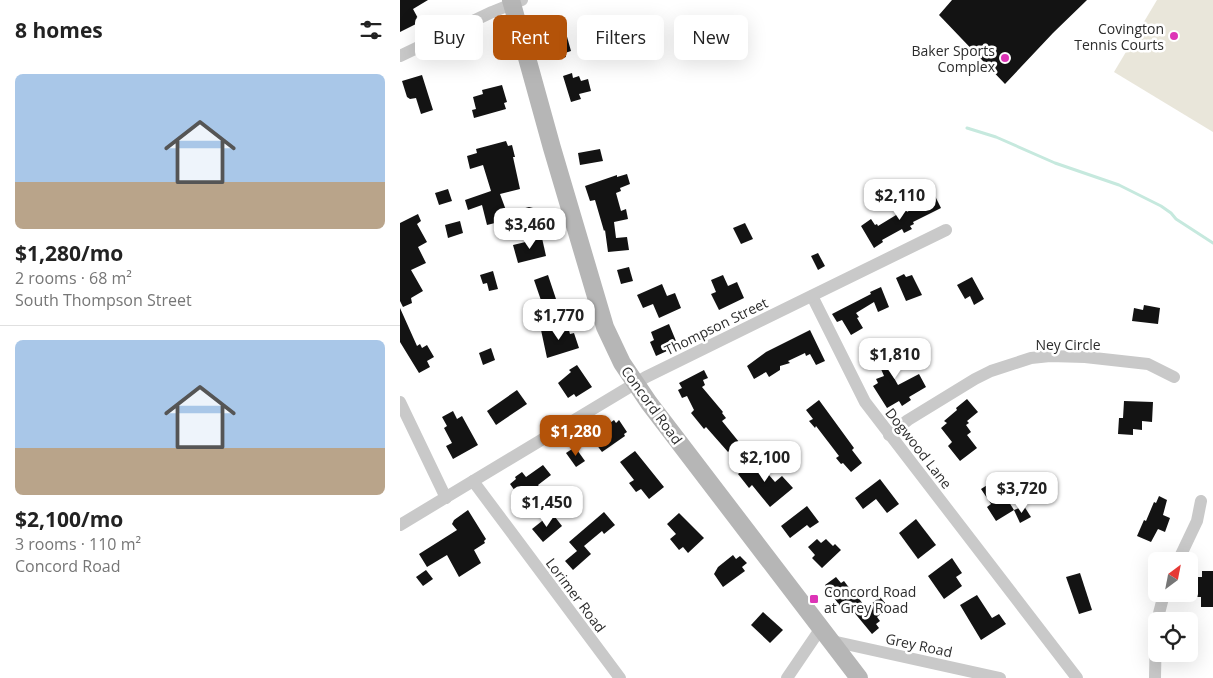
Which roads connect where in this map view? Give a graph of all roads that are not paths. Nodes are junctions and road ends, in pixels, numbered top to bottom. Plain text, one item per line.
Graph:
1 (515, 1) edge
2 (400, 56) edge
3 (946, 230) dead end
4 (812, 296) junction
5 (1174, 377) dead end
6 (635, 384) junction
7 (400, 402) edge
8 (889, 435) junction
9 (473, 481) junction
10 (446, 498) junction
11 (1201, 501) dead end
12 (400, 525) edge
13 (1182, 552) edge
14 (827, 635) junction
15 (1155, 662) edge
16 (620, 678) edge
17 (787, 678) edge
18 (859, 678) edge
19 (1000, 678) edge
20 (1077, 678) edge
21 (1155, 678) edge

1 - 2 street
1 - 6 main road, Concord Road
3 - 4 street, Thompson Street
4 - 6 street, Thompson Street
4 - 8 street, Dogwood Lane
5 - 8 street, Ney Circle
6 - 9 street, Thompson Street
6 - 14 main road, Concord Road
7 - 10 street
8 - 20 street, Dogwood Lane
9 - 10 street, Thompson Street
9 - 16 street, Lorimer Road
10 - 12 street, Thompson Street
11 - 13 street
14 - 17 street
14 - 18 main road, Concord Road
14 - 19 street, Grey Road
15 - 21 street

